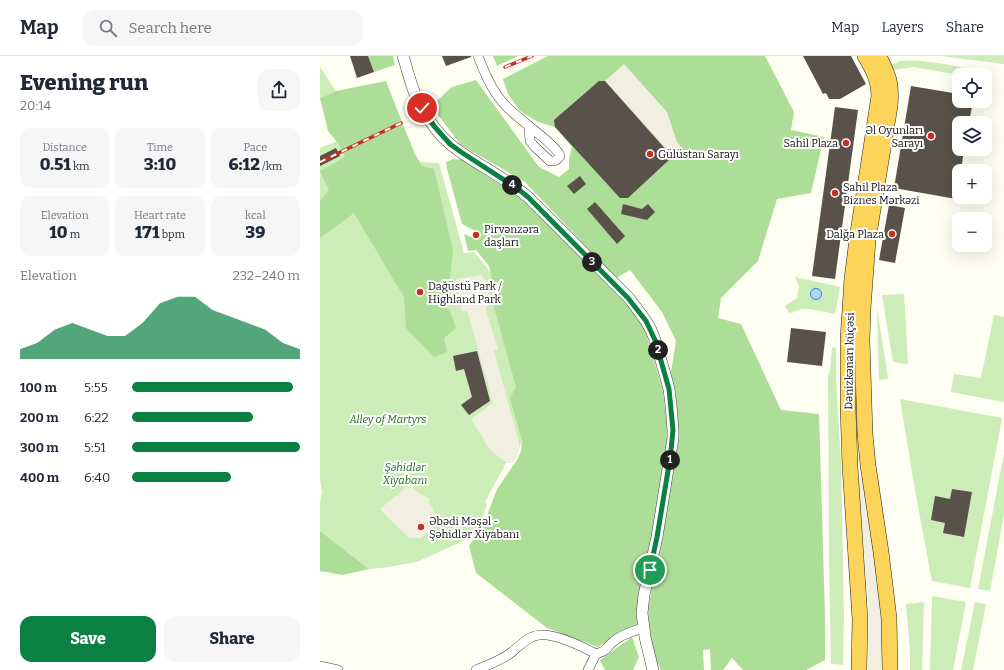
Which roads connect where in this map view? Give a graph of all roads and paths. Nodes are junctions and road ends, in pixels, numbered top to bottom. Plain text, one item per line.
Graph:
1 (403, 56) edge
2 (478, 56) edge
3 (865, 56) edge
4 (879, 56) edge
5 (529, 127) dead end
6 (643, 628) junction
7 (596, 654) junction
8 (320, 666) edge
9 (858, 666) edge
10 (338, 670) edge
11 (476, 670) edge
12 (588, 670) edge
13 (653, 670) edge
14 (890, 670) edge

1 - 6 street
2 - 5 street
3 - 9 highway, Dənizkənarı küçəsi
4 - 14 highway, Dənizkənarı küçəsi
6 - 7 street
6 - 13 street
7 - 11 street
7 - 12 street
8 - 10 street

